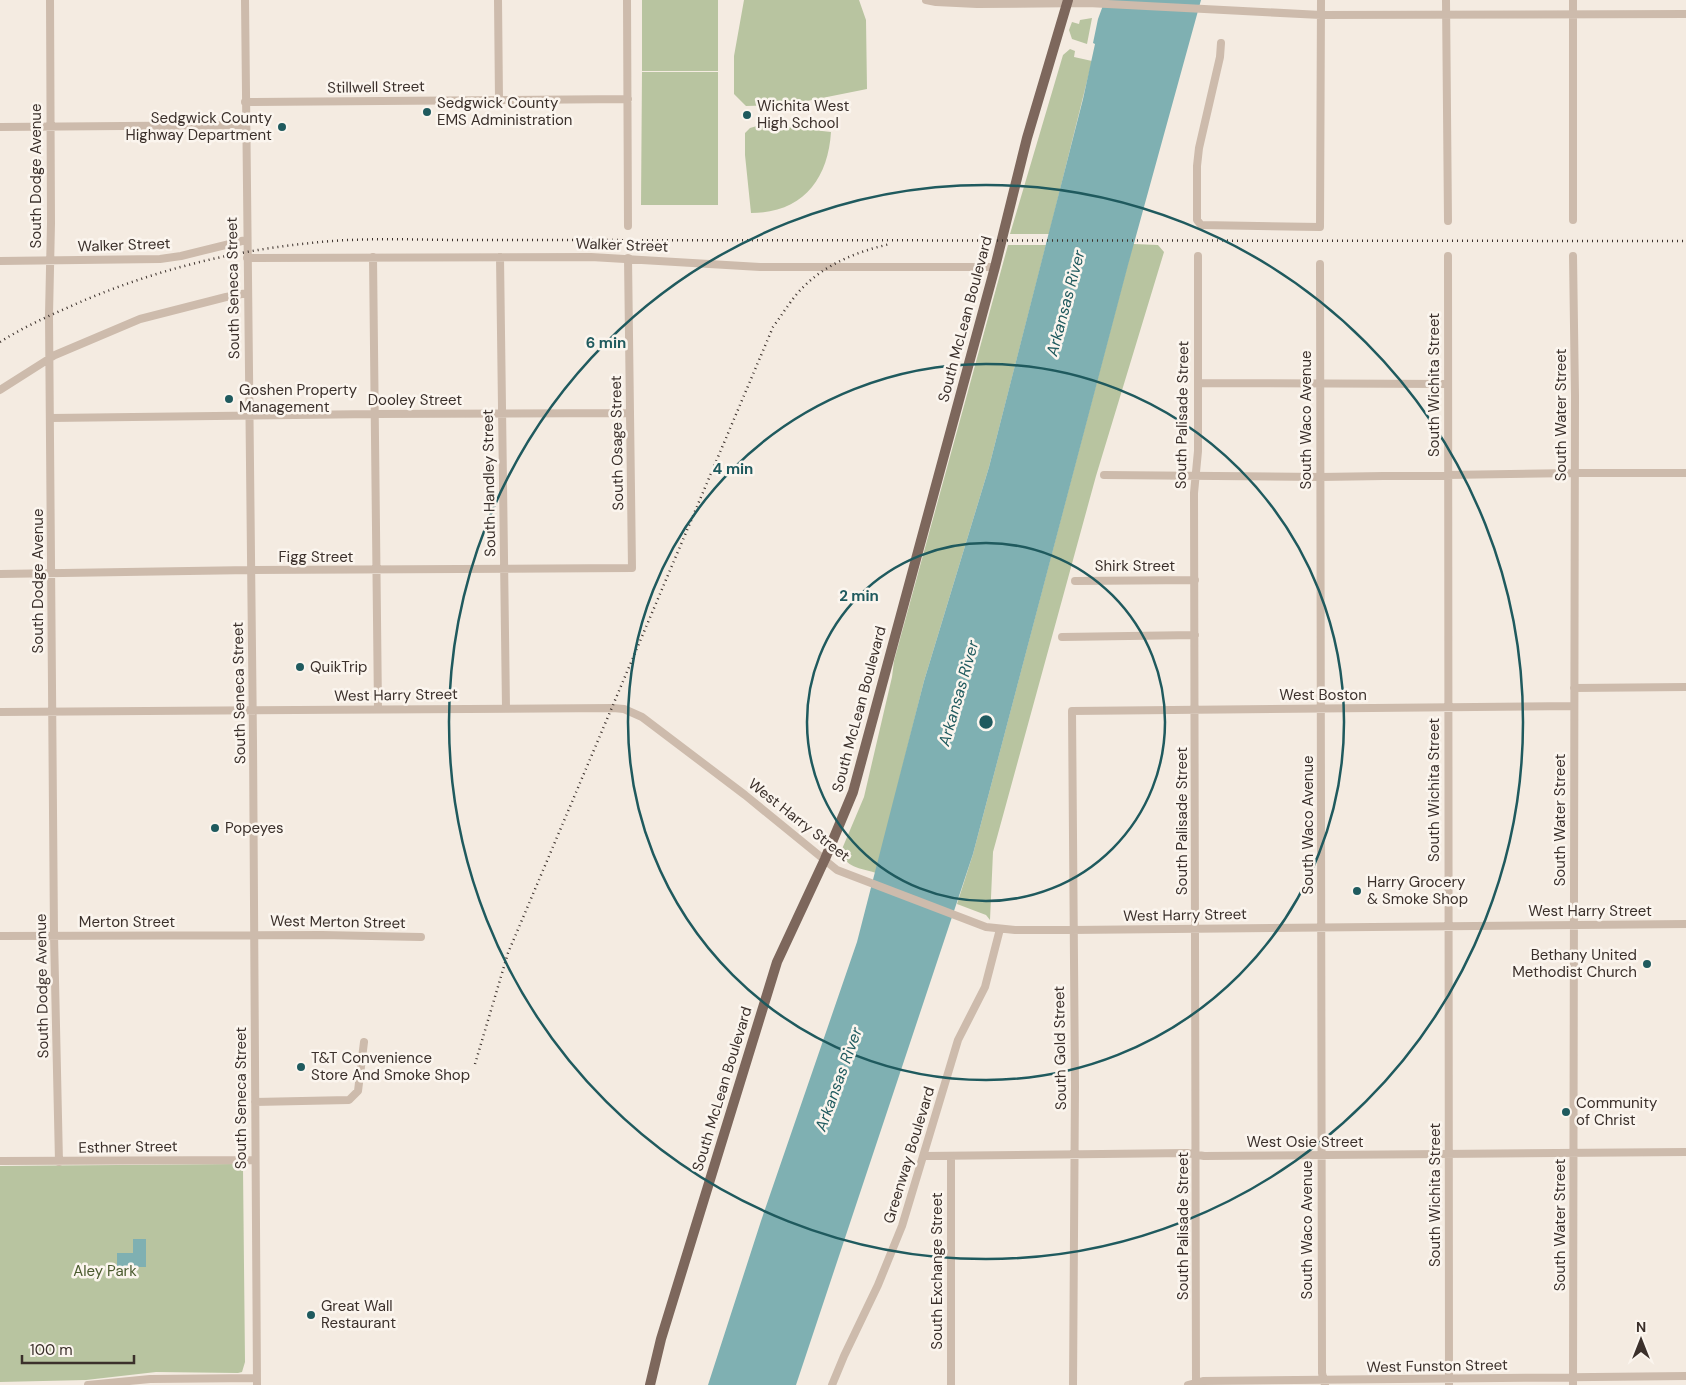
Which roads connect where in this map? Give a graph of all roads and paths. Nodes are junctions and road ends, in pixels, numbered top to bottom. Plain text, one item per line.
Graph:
1 (50, 0) edge
2 (244, 0) edge
3 (498, 0) edge
4 (627, 0) edge
5 (926, 0) edge
6 (1321, 0) edge
7 (1446, 0) edge
8 (1573, 0) edge
9 (1067, 2) edge
10 (1573, 14) junction
11 (1686, 14) edge
12 (1321, 15) junction
13 (1446, 15) junction
14 (1221, 43) dead end
15 (628, 99) junction
16 (499, 100) junction
17 (245, 102) junction
18 (246, 125) junction
19 (0, 127) edge
20 (51, 127) junction
21 (1573, 220) dead end
22 (1448, 221) dead end
23 (628, 226) dead end
24 (246, 240) junction
25 (1198, 256) dead end
26 (1448, 256) dead end
27 (1573, 256) dead end
28 (373, 257) junction
29 (500, 257) junction
30 (246, 258) junction
31 (628, 258) junction
32 (49, 260) junction
33 (0, 261) edge
34 (1320, 264) dead end
35 (995, 267) junction
36 (247, 293) junction
37 (50, 358) junction
38 (1198, 383) junction
39 (1447, 384) junction
40 (1320, 385) junction
41 (0, 390) edge
42 (630, 413) junction
43 (374, 414) junction
44 (503, 414) junction
45 (248, 416) junction
46 (51, 418) junction
47 (1575, 473) junction
48 (1686, 473) edge
49 (1104, 475) dead end
50 (1448, 475) junction
51 (1196, 476) junction
52 (1320, 477) junction
53 (632, 568) joint
54 (251, 570) junction
55 (504, 570) junction
56 (376, 571) junction
57 (52, 573) junction
58 (0, 574) edge
59 (1195, 580) junction
60 (1075, 581) dead end
61 (1195, 635) junction
62 (1062, 637) dead end
63 (1686, 687) edge
64 (1574, 688) junction
65 (1574, 706) junction
66 (506, 708) junction
67 (1447, 708) junction
68 (378, 709) junction
69 (1321, 709) junction
70 (1195, 710) junction
71 (253, 711) junction
72 (1072, 711) joint
73 (0, 712) edge
74 (53, 712) junction
75 (825, 859) junction
76 (1686, 924) edge
77 (1574, 925) junction
78 (1449, 926) junction
79 (1322, 927) junction
80 (1000, 929) junction
81 (1196, 929) junction
82 (1072, 930) junction
83 (254, 935) junction
84 (0, 936) edge
85 (54, 936) junction
86 (421, 937) dead end
87 (364, 1042) dead end
88 (255, 1102) junction
89 (1686, 1152) edge
90 (1574, 1153) junction
91 (1074, 1154) junction
92 (1449, 1154) junction
93 (1196, 1155) junction
94 (924, 1156) junction
95 (951, 1156) junction
96 (1321, 1156) junction
97 (255, 1160) junction
98 (0, 1161) edge
99 (59, 1162) junction
100 (1686, 1376) edge
101 (257, 1381) edge
102 (1573, 1381) edge
103 (150, 1382) edge
104 (1450, 1382) edge
105 (1324, 1383) edge
106 (1193, 1384) edge
107 (88, 1385) edge
108 (650, 1385) edge
109 (832, 1385) edge
110 (951, 1385) edge
111 (1073, 1385) edge

1 - 20 street, South Dodge Avenue
2 - 17 street, South Seneca Street
3 - 16 street
4 - 15 street
5 - 9 street
6 - 12 street
7 - 13 street
8 - 10 street
9 - 12 street
9 - 35 main road, South McLean Boulevard
10 - 11 street
10 - 13 street
10 - 21 street
12 - 13 street
12 - 14 street
13 - 22 street
15 - 16 street, Stillwell Street
15 - 23 street
16 - 17 street, Stillwell Street
17 - 18 street, South Seneca Street
18 - 20 street
18 - 24 street, South Seneca Street
19 - 20 street
20 - 32 street, South Dodge Avenue
24 - 30 street, South Seneca Street
24 - 32 street, Walker Street
25 - 38 street, South Palisade Street
26 - 39 street, South Wichita Street
27 - 47 street, South Water Street
28 - 29 street, Walker Street
28 - 30 street, Walker Street
28 - 43 street
29 - 31 street, Walker Street
29 - 44 street, South Handley Street
30 - 36 street, South Seneca Street
31 - 35 street, Walker Street
31 - 42 street, South Osage Street
32 - 33 street, Walker Street
32 - 37 street, South Dodge Avenue
34 - 40 street, South Waco Avenue
35 - 75 main road, South McLean Boulevard
36 - 37 street
36 - 45 street, South Seneca Street
37 - 41 street
37 - 46 street, South Dodge Avenue
38 - 40 street
38 - 51 street, South Palisade Street
39 - 40 street
39 - 50 street, South Wichita Street
40 - 52 street, South Waco Avenue
42 - 44 street, Dooley Street
42 - 53 street, South Osage Street
43 - 44 street, Dooley Street
43 - 45 street, Dooley Street
43 - 56 street
44 - 55 street, South Handley Street
45 - 46 street, Dooley Street
45 - 54 street, South Seneca Street
46 - 57 street, South Dodge Avenue
47 - 48 street
47 - 50 street
47 - 64 street, South Water Street
49 - 51 street
50 - 52 street
50 - 67 street, South Wichita Street
51 - 52 street
51 - 59 street, South Palisade Street
52 - 69 street, South Waco Avenue
53 - 55 street, Figg Street
54 - 56 street, Figg Street
54 - 57 street, Figg Street
54 - 71 street, South Seneca Street
55 - 56 street, Figg Street
55 - 66 street, South Handley Street
56 - 68 street
57 - 58 street, Figg Street
57 - 74 street, South Dodge Avenue
59 - 60 street, Shirk Street
59 - 61 street, South Palisade Street
61 - 62 street
61 - 70 street, South Palisade Street
63 - 64 street
64 - 65 street, South Water Street
65 - 67 street, West Boston
65 - 77 street, South Water Street
66 - 68 street, West Harry Street
66 - 75 street, West Harry Street
67 - 69 street, West Boston
67 - 78 street, South Wichita Street
68 - 71 street, West Harry Street
69 - 70 street, West Boston
69 - 79 street, South Waco Avenue
70 - 72 street, West Boston
70 - 81 street, South Palisade Street
71 - 74 street, West Harry Street
71 - 83 street, South Seneca Street
72 - 82 street, South Gold Street
73 - 74 street, West Harry Street
74 - 85 street, South Dodge Avenue
75 - 80 street, West Harry Street
75 - 108 main road, South McLean Boulevard
76 - 77 street, West Harry Street
77 - 78 street, West Harry Street
77 - 90 street, South Water Street
78 - 79 street, West Harry Street
78 - 92 street, South Wichita Street
79 - 81 street, West Harry Street
79 - 96 street, South Waco Avenue
80 - 82 street, West Harry Street
80 - 94 street, Greenway Boulevard
81 - 82 street, West Harry Street
81 - 93 street, South Palisade Street
82 - 91 street, South Gold Street
83 - 85 street, Merton Street
83 - 86 street, West Merton Street
83 - 88 street, South Seneca Street
84 - 85 street, Merton Street
85 - 99 street, South Dodge Avenue
87 - 88 street
88 - 97 street, South Seneca Street
89 - 90 street, West Osie Street
90 - 92 street, West Osie Street
90 - 102 street, South Water Street
91 - 93 street, West Osie Street
91 - 95 street, West Osie Street
91 - 111 street, South Gold Street
92 - 96 street, West Osie Street
92 - 104 street, South Wichita Street
93 - 96 street, West Osie Street
93 - 106 street, South Palisade Street
94 - 95 street, West Osie Street
94 - 109 street, Greenway Boulevard
95 - 110 street, South Exchange Street
96 - 105 street, South Waco Avenue
97 - 99 street, Esthner Street
97 - 101 street, South Seneca Street
98 - 99 street, Esthner Street
100 - 102 street, West Funston Street
101 - 103 street
102 - 104 street, West Funston Street
103 - 107 street
104 - 105 street, West Funston Street
105 - 106 street, West Funston Street

